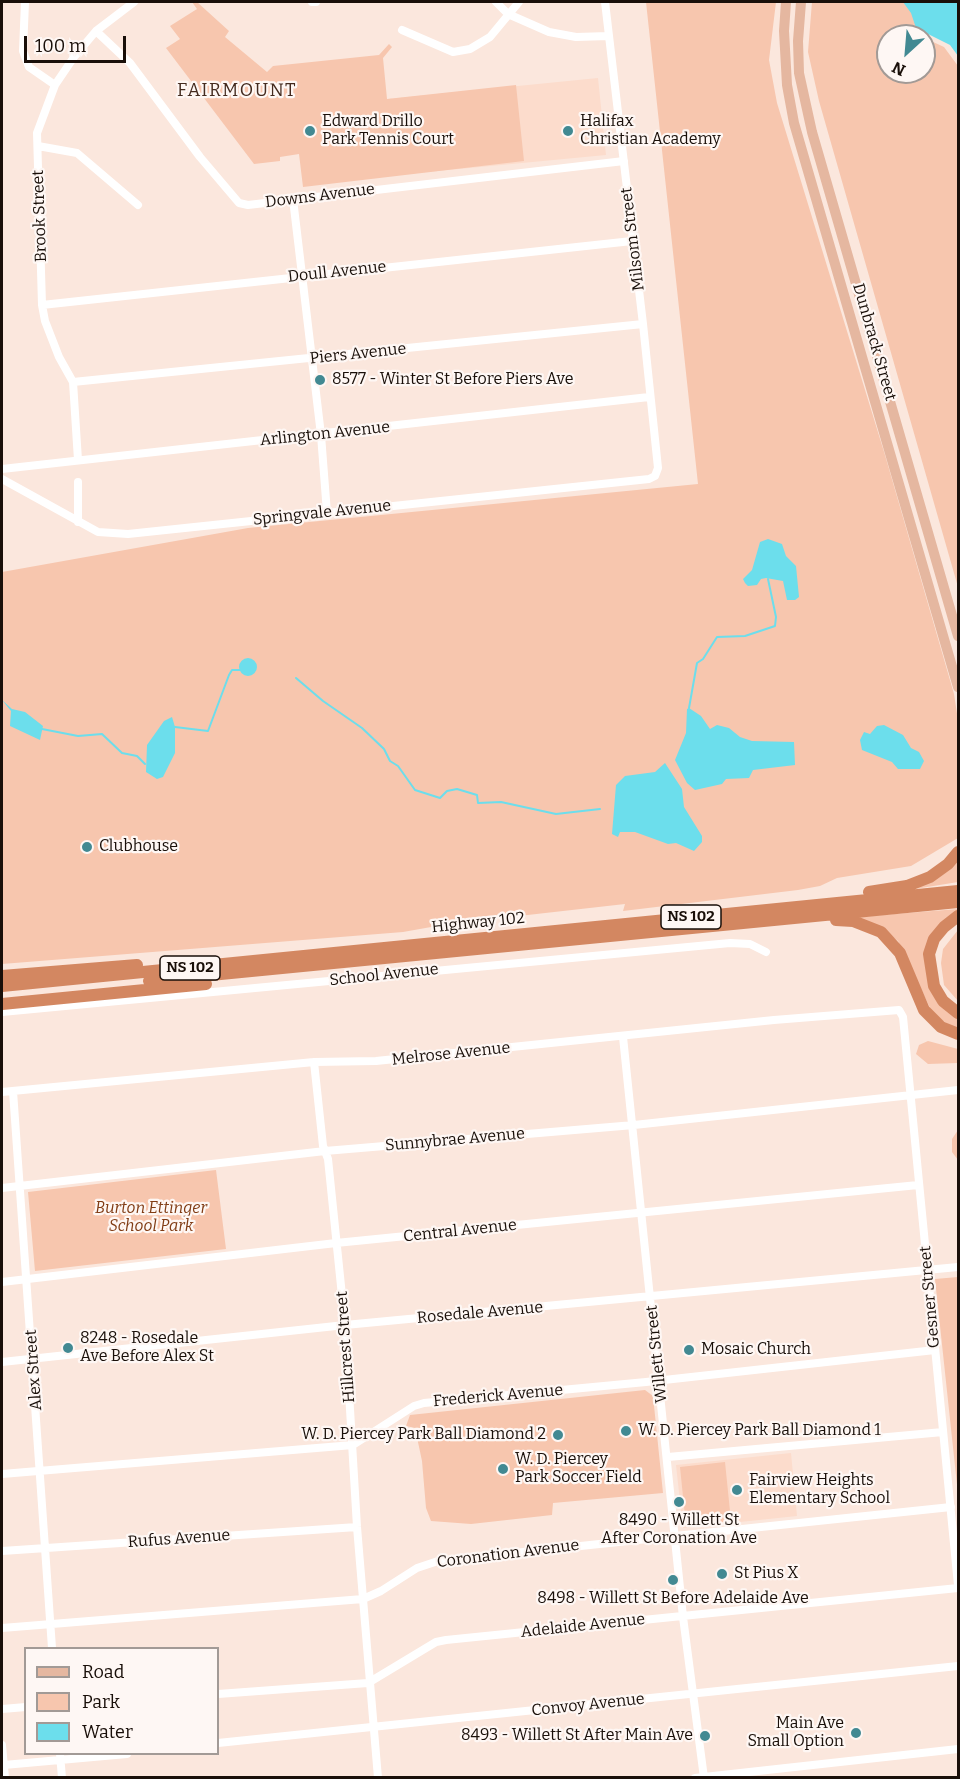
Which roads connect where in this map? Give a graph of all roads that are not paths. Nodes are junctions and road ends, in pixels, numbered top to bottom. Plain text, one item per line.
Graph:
1 (25, 2) edge
2 (134, 2) edge
3 (496, 2) edge
4 (519, 2) edge
5 (605, 2) edge
6 (786, 2) edge
7 (801, 2) edge
8 (508, 14) junction
9 (402, 30) dead end
10 (96, 31) junction
11 (609, 36) junction
12 (56, 85) junction
13 (38, 146) junction
14 (624, 161) junction
15 (293, 199) junction
16 (138, 205) dead end
17 (632, 241) junction
18 (304, 276) junction
19 (42, 305) junction
20 (643, 324) junction
21 (311, 358) junction
22 (73, 382) junction
23 (649, 398) junction
24 (321, 435) junction
25 (78, 459) junction
26 (2, 469) edge
27 (655, 476) joint
28 (2, 478) edge
29 (78, 482) dead end
30 (327, 513) junction
31 (78, 522) junction
32 (958, 636) edge
33 (958, 687) edge
34 (958, 852) edge
35 (958, 891) edge
36 (958, 902) edge
37 (763, 909) junction
38 (958, 916) edge
39 (814, 917) junction
40 (766, 952) dead end
41 (279, 959) junction
42 (381, 959) junction
43 (2, 976) edge
44 (2, 986) edge
45 (2, 993) edge
46 (2, 1004) edge
47 (899, 1010) joint
48 (2, 1012) edge
49 (958, 1013) edge
50 (958, 1034) edge
51 (623, 1037) junction
52 (314, 1062) junction
53 (958, 1090) edge
54 (13, 1091) junction
55 (2, 1092) edge
56 (910, 1096) junction
57 (634, 1125) junction
58 (325, 1151) junction
59 (918, 1185) junction
60 (20, 1186) junction
61 (2, 1188) edge
62 (643, 1213) junction
63 (336, 1243) junction
64 (958, 1267) edge
65 (928, 1270) junction
66 (28, 1279) junction
67 (2, 1282) edge
68 (651, 1297) junction
69 (345, 1325) junction
70 (934, 1350) junction
71 (33, 1358) junction
72 (2, 1362) edge
73 (659, 1380) junction
74 (943, 1432) junction
75 (353, 1445) junction
76 (668, 1457) junction
77 (40, 1471) junction
78 (2, 1474) edge
79 (951, 1507) junction
80 (357, 1527) junction
81 (676, 1536) junction
82 (45, 1549) junction
83 (2, 1551) edge
84 (958, 1587) edge
85 (363, 1599) junction
86 (683, 1617) junction
87 (51, 1624) junction
88 (2, 1628) edge
89 (52, 1647) edge
90 (958, 1666) edge
91 (368, 1683) junction
92 (219, 1694) edge
93 (691, 1695) junction
94 (24, 1707) edge
95 (2, 1709) edge
96 (373, 1726) junction
97 (219, 1743) edge
98 (2, 1745) edge
99 (958, 1749) edge
100 (105, 1755) edge
101 (60, 1757) edge
102 (4, 1765) junction
103 (701, 1777) edge
104 (5, 1778) edge
105 (62, 1778) edge
106 (378, 1778) edge

1 - 12 street
2 - 10 street, Brook Street
3 - 8 street
4 - 8 street
5 - 11 street, Milsom Street
6 - 33 main road, Dunbrack Street
7 - 32 main road, Dunbrack Street
8 - 9 street
8 - 11 street
10 - 12 street, Brook Street
10 - 15 street, Downs Avenue
11 - 14 street, Milsom Street
12 - 13 street, Brook Street
13 - 16 street
13 - 19 street, Brook Street
14 - 15 street, Downs Avenue
14 - 17 street, Milsom Street
15 - 18 street
17 - 18 street, Doull Avenue
17 - 20 street, Milsom Street
18 - 19 street, Doull Avenue
18 - 21 street
19 - 22 street, Brook Street
20 - 21 street, Piers Avenue
20 - 23 street, Milsom Street
21 - 22 street, Piers Avenue
21 - 24 street
22 - 25 street, Brook Street
23 - 24 street, Arlington Avenue
23 - 27 street, Milsom Street
24 - 25 street, Arlington Avenue
24 - 30 street
25 - 26 street, Arlington Avenue
27 - 30 street, Springvale Avenue
28 - 31 street, Springvale Avenue
29 - 31 street
30 - 31 street, Springvale Avenue
34 - 37 highway
35 - 37 highway, Highway 102 / NS 102
36 - 39 highway, Highway 102 / NS 102
37 - 41 highway, Highway 102 / NS 102
38 - 49 highway
39 - 42 highway, Highway 102 / NS 102
39 - 50 highway
40 - 48 street, School Avenue
41 - 43 highway
41 - 44 highway, Highway 102 / NS 102
42 - 45 highway, Highway 102 / NS 102
42 - 46 highway
47 - 51 street, Melrose Avenue
47 - 56 street, Gesner Street
51 - 52 street, Melrose Avenue
51 - 57 street, Willett Street
52 - 54 street, Melrose Avenue
52 - 58 street, Hillcrest Street
53 - 56 street, Sunnybrae Avenue
54 - 55 street, Melrose Avenue
54 - 60 street, Alex Street
56 - 57 street, Sunnybrae Avenue
56 - 59 street, Gesner Street
57 - 58 street, Sunnybrae Avenue
57 - 62 street, Willett Street
58 - 60 street, Sunnybrae Avenue
58 - 63 street, Hillcrest Street
59 - 62 street, Central Avenue
59 - 65 street, Gesner Street
60 - 61 street, Sunnybrae Avenue
60 - 66 street, Alex Street
62 - 63 street, Central Avenue
62 - 68 street, Willett Street
63 - 66 street, Central Avenue
63 - 69 street, Hillcrest Street
64 - 65 street, Rosedale Avenue
65 - 68 street, Rosedale Avenue
65 - 70 street, Gesner Street
66 - 67 street, Central Avenue
66 - 71 street, Alex Street
68 - 69 street, Rosedale Avenue
68 - 73 street, Willett Street
69 - 71 street, Rosedale Avenue
69 - 75 street, Hillcrest Street
70 - 73 street, Frederick Avenue
70 - 74 street, Gesner Street
71 - 72 street, Rosedale Avenue
71 - 77 street, Alex Street
73 - 75 street, Frederick Avenue
73 - 76 street, Willett Street
74 - 76 street
74 - 79 street, Gesner Street
75 - 77 street, Frederick Avenue
75 - 80 street, Hillcrest Street
76 - 81 street, Willett Street
77 - 78 street, Frederick Avenue
77 - 82 street, Alex Street
79 - 81 street, Coronation Avenue
79 - 84 street, Gesner Street
80 - 82 street, Rufus Avenue
80 - 85 street, Hillcrest Street
81 - 85 street, Coronation Avenue
81 - 86 street, Willett Street
82 - 83 street, Rufus Avenue
82 - 87 street, Alex Street
84 - 86 street, Adelaide Avenue
85 - 87 street, Coronation Avenue
85 - 91 street, Hillcrest Street
86 - 91 street, Adelaide Avenue
86 - 93 street, Willett Street
87 - 88 street, Coronation Avenue
87 - 89 street, Alex Street
90 - 93 street, Convoy Avenue
91 - 92 street, Adelaide Avenue
91 - 96 street, Hillcrest Street
93 - 96 street, Convoy Avenue
93 - 103 street, Willett Street
94 - 95 street
96 - 97 street, Convoy Avenue
96 - 106 street, Hillcrest Street
98 - 102 street
99 - 103 street
100 - 101 street
101 - 102 street
101 - 105 street
102 - 104 street

